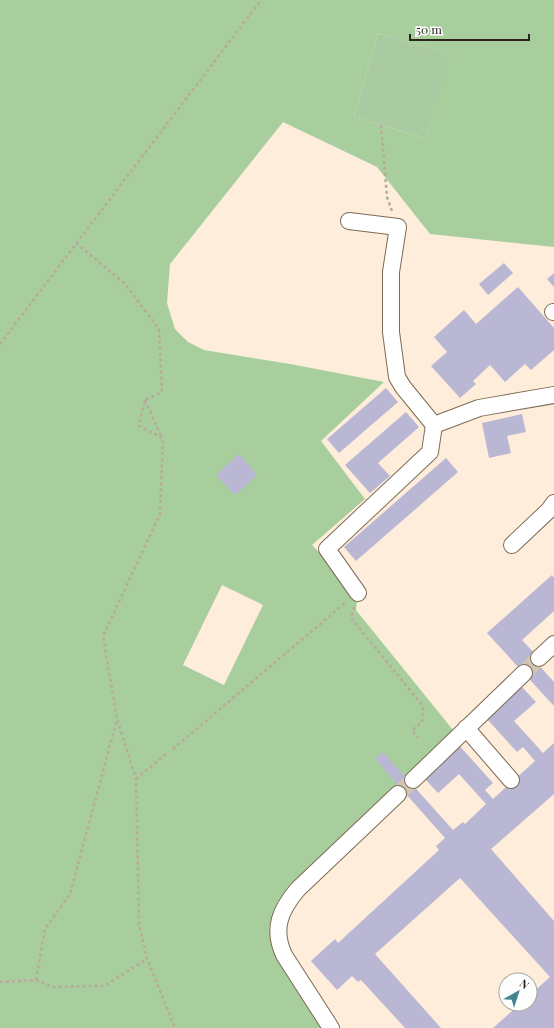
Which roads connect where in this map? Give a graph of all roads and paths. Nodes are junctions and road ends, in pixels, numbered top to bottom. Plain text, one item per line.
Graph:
1 (261, 0) edge
2 (381, 125) dead end
3 (349, 221) dead end
4 (398, 227) junction
5 (76, 243) junction
6 (0, 344) edge
7 (554, 395) edge
8 (145, 400) junction
9 (434, 425) junction
10 (163, 438) junction
11 (554, 503) edge
12 (512, 545) dead end
13 (358, 593) junction
14 (554, 644) edge
15 (538, 658) tunnel mouth
16 (524, 673) tunnel mouth
17 (117, 719) junction
18 (466, 728) junction
19 (418, 738) dead end
20 (174, 749) dead end
21 (166, 753) dead end
22 (136, 779) junction
23 (413, 780) tunnel mouth
24 (511, 780) dead end
25 (398, 794) tunnel mouth
26 (146, 959) junction
27 (36, 980) junction
28 (0, 982) edge
29 (175, 1028) edge
30 (331, 1028) edge

1 - 5 path
2 - 4 path
3 - 4 lane
4 - 9 lane
5 - 6 path
5 - 8 path
7 - 9 lane
8 - 10 path
8 - 10 path
9 - 13 lane
10 - 17 path
11 - 12 lane
13 - 19 path
13 - 20 path
14 - 15 lane
16 - 18 lane
17 - 22 path
17 - 27 path
18 - 23 lane
18 - 24 lane
21 - 22 path
22 - 26 path
25 - 30 lane
26 - 27 path
26 - 29 path
27 - 28 path

